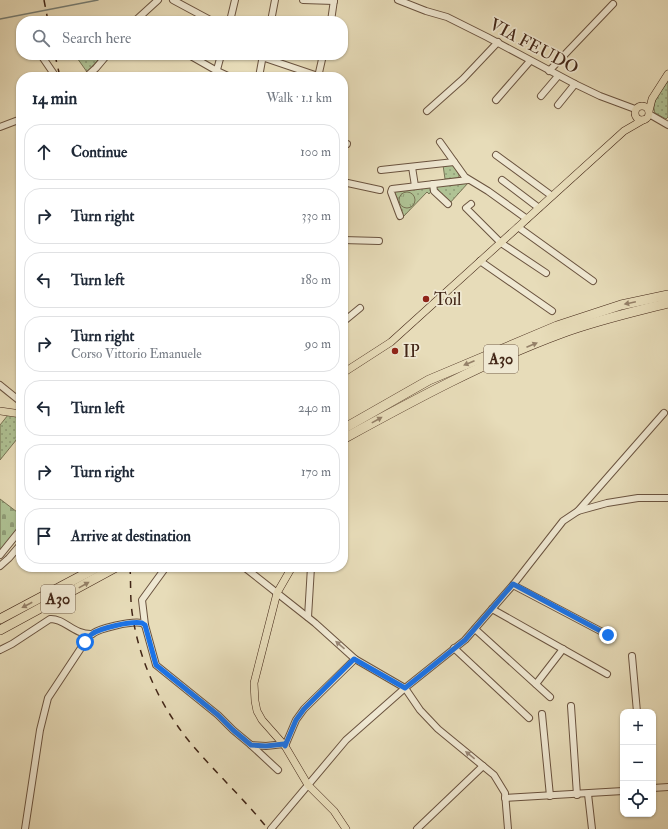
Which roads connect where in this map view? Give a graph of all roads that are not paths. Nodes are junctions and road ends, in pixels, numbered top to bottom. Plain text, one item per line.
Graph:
1 (158, 0) edge
2 (173, 0) edge
3 (235, 0) edge
4 (275, 0) edge
5 (303, 0) edge
6 (398, 0) edge
7 (334, 1) edge
8 (613, 4) dead end
9 (140, 16) edge
10 (203, 16) edge
11 (231, 16) edge
12 (272, 16) edge
13 (332, 16) edge
14 (498, 42) junction
15 (44, 60) edge
16 (103, 60) edge
17 (197, 60) edge
18 (220, 60) edge
19 (262, 60) edge
20 (274, 60) edge
21 (322, 60) edge
22 (530, 61) junction
23 (549, 71) junction
24 (53, 72) edge
25 (92, 72) edge
26 (213, 72) edge
27 (217, 72) edge
28 (260, 72) edge
29 (307, 72) edge
30 (319, 72) edge
31 (668, 74) edge
32 (558, 76) junction
33 (663, 82) junction
34 (575, 84) junction
35 (541, 96) dead end
36 (496, 100) dead end
37 (558, 105) dead end
38 (637, 109) junction
39 (428, 111) dead end
40 (647, 116) junction
41 (16, 121) edge
42 (668, 125) edge
43 (0, 127) edge
44 (624, 131) junction
45 (440, 142) dead end
46 (496, 155) dead end
47 (454, 162) junction
48 (412, 167) junction
49 (380, 170) dead end
50 (468, 180) junction
51 (502, 180) dead end
52 (348, 183) edge
53 (433, 184) junction
54 (415, 186) junction
55 (380, 190) dead end
56 (552, 196) junction
57 (448, 204) dead end
58 (470, 204) dead end
59 (539, 208) junction
60 (400, 216) dead end
61 (527, 219) junction
62 (518, 227) junction
63 (348, 240) edge
64 (379, 241) dead end
65 (501, 243) junction
66 (480, 261) junction
67 (546, 273) dead end
68 (593, 281) dead end
69 (668, 294) edge
70 (668, 303) edge
71 (360, 308) dead end
72 (552, 311) dead end
73 (348, 318) edge
74 (348, 369) edge
75 (0, 385) edge
76 (16, 398) edge
77 (0, 411) edge
78 (16, 413) edge
79 (664, 413) dead end
80 (348, 426) edge
81 (348, 436) edge
82 (668, 498) edge
83 (578, 511) junction
84 (16, 535) edge
85 (16, 550) edge
86 (0, 555) edge
87 (0, 566) edge
88 (89, 572) edge
89 (107, 572) edge
90 (162, 572) edge
91 (251, 572) edge
92 (289, 572) edge
93 (310, 572) edge
94 (513, 584) junction
95 (277, 592) junction
96 (492, 609) junction
97 (308, 617) junction
98 (0, 619) edge
99 (145, 625) junction
100 (475, 629) junction
101 (0, 630) edge
102 (92, 634) junction
103 (608, 635) dead end
104 (454, 648) junction
105 (563, 649) junction
106 (0, 650) edge
107 (632, 656) dead end
108 (354, 659) junction
109 (607, 674) dead end
110 (536, 684) junction
111 (405, 688) junction
112 (550, 697) dead end
113 (571, 706) dead end
114 (637, 709) edge
115 (542, 714) dead end
116 (529, 718) dead end
117 (251, 745) junction
118 (285, 745) junction
119 (483, 766) junction
120 (278, 770) dead end
121 (308, 785) junction
122 (668, 787) edge
123 (656, 788) edge
124 (620, 791) edge
125 (588, 794) junction
126 (577, 795) junction
127 (505, 796) junction
128 (550, 796) junction
129 (25, 829) edge
130 (271, 829) edge
131 (346, 829) edge
132 (417, 829) edge
133 (508, 829) edge
134 (592, 829) edge

1 - 9 street
2 - 10 street
3 - 11 street
4 - 12 street
5 - 7 street
6 - 14 street, VIA FEUDO
7 - 13 street
8 - 23 street
14 - 22 street, VIA FEUDO
14 - 39 street
15 - 24 street
16 - 25 street
17 - 26 street
18 - 27 street
19 - 28 street
20 - 29 street
21 - 30 street
22 - 23 street, VIA FEUDO
22 - 36 street
23 - 32 street, VIA FEUDO
31 - 33 main road
32 - 34 street, VIA FEUDO
32 - 35 street
33 - 38 main road
33 - 40 main road
34 - 37 street
34 - 38 street, VIA FEUDO
38 - 40 main road
38 - 40 main road
38 - 44 main road
40 - 42 street
40 - 44 main road
41 - 43 street
44 - 56 main road
45 - 47 street
46 - 56 street
47 - 48 street
47 - 50 street
48 - 49 street
48 - 54 street
50 - 53 street
50 - 61 street
51 - 59 street
52 - 55 street
53 - 54 street
53 - 57 street
54 - 60 street
56 - 59 main road
58 - 65 street
59 - 61 main road
61 - 62 main road
62 - 65 main road
62 - 68 street
63 - 64 street
65 - 66 main road
65 - 67 street
66 - 72 street
66 - 74 main road
69 -> 80 highway, A30
81 -> 70 highway, A30
71 - 73 street
75 - 76 street
77 - 78 main road
79 - 83 street
82 - 83 street
83 - 94 street
84 - 86 street
85 - 87 street
88 -> 98 highway, A30
101 -> 89 highway, A30
90 - 99 street
91 - 95 street
92 - 95 main road
93 - 97 street
94 - 96 street
94 - 103 street
95 - 97 street
95 - 118 main road
96 - 100 street
96 - 105 street
108 -> 97 street
99 - 102 street
99 - 117 street
100 - 104 street
100 - 110 street
102 - 106 street
102 - 129 street
104 - 111 street
104 - 116 street
105 - 109 street
105 - 110 street
107 - 114 street
108 - 111 street
108 - 118 street
110 - 112 street
119 -> 111 street
111 - 121 street
113 - 126 street
115 - 128 street
117 - 118 street
117 - 120 street
118 - 121 main road
119 - 127 street
119 - 132 street
121 - 130 street
121 - 131 main road
122 - 123 street
124 - 125 street
125 - 126 street
125 - 134 street
126 - 128 street
127 - 128 street
127 - 133 street

